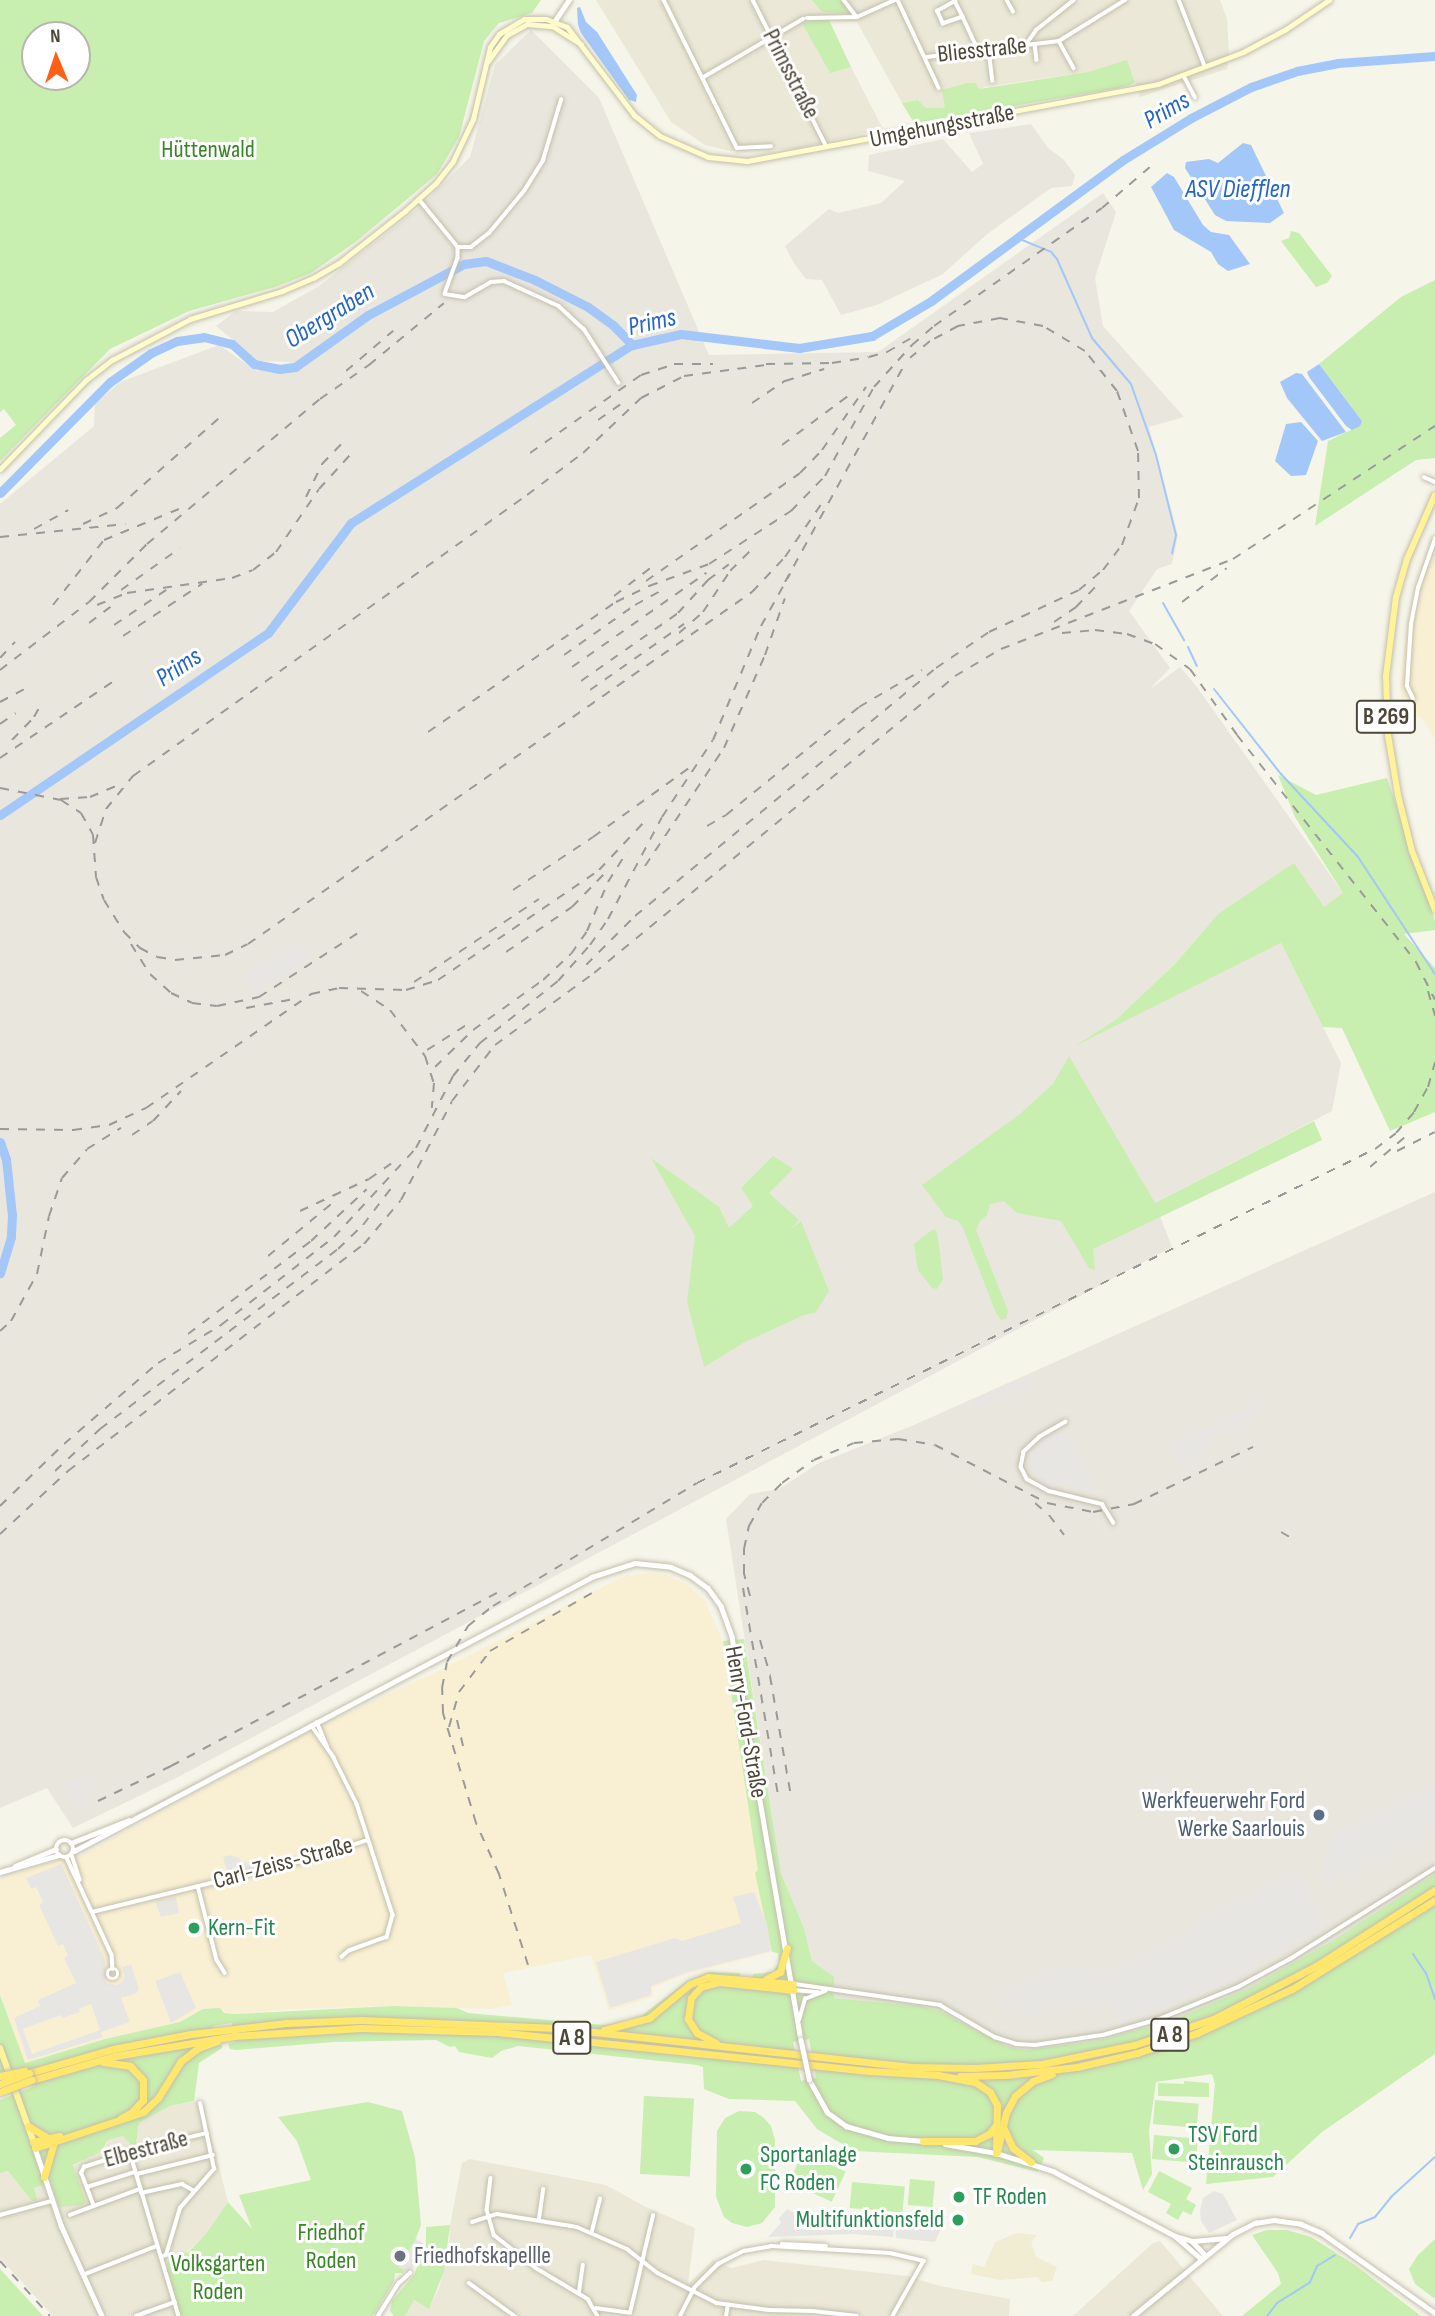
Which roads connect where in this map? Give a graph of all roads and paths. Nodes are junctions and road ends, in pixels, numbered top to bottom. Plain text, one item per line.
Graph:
1 (569, 0) edge
2 (664, 0) edge
3 (753, 0) edge
4 (844, 0) edge
5 (896, 0) edge
6 (1007, 0) edge
7 (1074, 0) edge
8 (1125, 0) edge
9 (1179, 0) edge
10 (1329, 0) edge
11 (1013, 11) dead end
12 (857, 17) junction
13 (963, 17) junction
14 (553, 23) junction
15 (772, 36) junction
16 (1059, 41) junction
17 (1035, 44) junction
18 (1025, 46) junction
19 (989, 50) junction
20 (979, 51) junction
21 (928, 57) junction
22 (1037, 60) dead end
23 (1074, 68) dead end
24 (1206, 68) junction
25 (1184, 76) junction
26 (702, 78) junction
27 (993, 81) dead end
28 (939, 88) dead end
29 (1195, 97) dead end
30 (561, 100) dead end
31 (771, 146) dead end
32 (828, 148) junction
33 (419, 200) junction
34 (458, 247) junction
35 (619, 383) dead end
36 (0, 469) edge
37 (1424, 477) dead end
38 (1435, 482) edge
39 (1435, 495) edge
40 (1435, 539) edge
41 (1413, 699) dead end
42 (1435, 910) edge
43 (1066, 1422) dead end
44 (1114, 1524) dead end
45 (314, 1724) junction
46 (143, 1815) junction
47 (368, 1840) junction
48 (71, 1843) junction
49 (58, 1852) junction
50 (71, 1855) junction
51 (1435, 1868) edge
52 (0, 1872) edge
53 (198, 1886) junction
54 (1435, 1890) edge
55 (1435, 1900) edge
56 (92, 1912) junction
57 (787, 1948) junction
58 (342, 1957) dead end
59 (113, 1969) dead end
60 (225, 1973) dead end
61 (739, 1980) junction
62 (755, 1981) junction
63 (794, 1987) junction
64 (827, 1990) junction
65 (820, 1992) junction
66 (799, 2024) junction
67 (593, 2032) junction
68 (234, 2034) junction
69 (215, 2036) junction
70 (727, 2047) junction
71 (0, 2048) edge
72 (74, 2066) junction
73 (1077, 2067) junction
74 (30, 2075) junction
75 (0, 2076) edge
76 (939, 2076) junction
77 (0, 2084) edge
78 (0, 2092) edge
79 (200, 2103) dead end
80 (1000, 2125) junction
81 (28, 2126) junction
82 (207, 2133) junction
83 (54, 2139) junction
84 (923, 2141) junction
85 (34, 2145) junction
86 (130, 2152) junction
87 (996, 2152) junction
88 (213, 2155) junction
89 (1031, 2162) junction
90 (135, 2173) junction
91 (44, 2177) junction
92 (491, 2178) dead end
93 (87, 2187) junction
94 (543, 2189) dead end
95 (194, 2190) junction
96 (141, 2191) junction
97 (600, 2199) dead end
98 (52, 2201) junction
99 (93, 2204) junction
100 (70, 2214) dead end
101 (0, 2215) edge
102 (487, 2216) junction
103 (653, 2217) dead end
104 (539, 2220) junction
105 (471, 2222) dead end
106 (592, 2231) junction
107 (1175, 2236) junction
108 (1227, 2238) junction
109 (1192, 2241) junction
110 (157, 2246) junction
111 (161, 2257) junction
112 (1203, 2257) junction
113 (640, 2261) junction
114 (583, 2265) dead end
115 (410, 2273) dead end
116 (83, 2275) junction
117 (469, 2283) dead end
118 (579, 2292) junction
119 (691, 2292) junction
120 (175, 2302) junction
121 (728, 2305) junction
122 (596, 2308) junction
123 (1435, 2313) edge
124 (628, 2315) edge
125 (102, 2316) edge
126 (136, 2316) edge
127 (179, 2316) edge
128 (378, 2316) edge
129 (515, 2316) edge
130 (598, 2316) edge
131 (680, 2316) edge
132 (726, 2316) edge
133 (857, 2316) edge
134 (892, 2316) edge
135 (1133, 2316) edge

1 - 14 street
2 - 26 street
3 - 15 street, Primsstraße
4 - 12 street
5 - 12 street
5 - 21 street, Bliesstraße
6 - 11 street
7 - 18 street
8 - 16 street
9 - 24 street
10 - 24 main road, Umgehungsstraße
12 - 15 street
13 - 13 street
13 - 20 street
14 - 32 main road, Umgehungsstraße
14 - 33 main road
15 - 26 street
15 - 32 street, Primsstraße
16 - 17 street, Bliesstraße
16 - 23 street
17 - 18 street, Bliesstraße
17 - 22 street
18 - 19 street, Bliesstraße
19 - 20 street, Bliesstraße
19 - 27 street
20 - 21 street, Bliesstraße
21 - 28 street
24 - 25 main road, Umgehungsstraße
25 - 29 street
25 - 32 main road, Umgehungsstraße
26 - 31 street
30 - 34 street
33 - 34 street
33 - 36 main road
34 - 35 street
37 - 38 street
39 - 42 main road, B 269 / B 269
40 - 41 street
43 - 44 street
45 - 46 street, Henry-Ford-Straße
45 - 47 street, Carl-Zeiss-Straße
45 - 57 street, Henry-Ford-Straße
46 - 48 street, Henry-Ford-Straße
46 - 50 street, Henry-Ford-Straße
47 - 53 street, Carl-Zeiss-Straße
47 - 58 street, Carl-Zeiss-Straße
48 - 49 street, Henry-Ford-Straße
48 - 50 street
49 - 50 street
49 - 52 street
50 - 56 street
51 - 64 street
53 - 56 street, Carl-Zeiss-Straße
53 - 60 street, Carl-Zeiss-Straße
54 - 70 highway, A 8 / A 8
55 - 73 highway, A 8 / A 8
56 - 59 street
57 - 62 highway
57 - 63 street, Henry-Ford-Straße
61 - 62 highway
61 - 67 highway
61 - 70 highway
62 - 63 highway
63 - 64 street
63 - 65 street
63 - 66 street, Henry-Ford-Straße
64 - 65 street
65 - 66 street
66 - 84 street, Henry-Ford-Straße, bridge
67 - 68 highway, A 8
67 - 70 highway, A 8
68 - 69 highway, A 8
68 - 76 highway, A 8
69 - 72 highway, A 8
69 - 74 highway, A 8
69 - 83 highway
71 - 81 main road
72 - 74 highway, A 8
72 - 83 highway
73 - 76 highway, A 8 / A 8
73 - 80 highway
74 - 75 highway, bridge
74 - 77 highway, A 8, bridge
74 - 78 highway, A 8, bridge
76 - 80 highway
79 - 82 street
80 - 84 highway
80 - 87 highway
80 - 89 highway
81 - 83 highway
81 - 85 main road
82 - 86 street, Elbestraße
82 - 88 street
83 - 85 highway
83 - 91 highway
84 - 87 street, Henry-Ford-Straße
85 - 91 street
86 - 90 street
86 - 93 street, Elbestraße
87 - 89 street, Henry-Ford-Straße
88 - 90 street
88 - 95 street
89 - 107 street, Henry-Ford-Straße
90 - 93 street
90 - 96 street
91 - 98 street
92 - 102 street
93 - 99 street, Elbestraße
94 - 104 street
95 - 96 street
95 - 111 street
96 - 99 street
96 - 110 street
97 - 106 street
98 - 101 street
98 - 116 street
99 - 100 street
102 - 104 street
102 - 105 street
102 - 118 street
103 - 113 street
104 - 106 street
106 - 113 street
107 - 109 street, Henry-Ford-Straße
107 - 112 street, Henry-Ford-Straße
108 - 109 street
108 - 112 street
108 - 123 street
109 - 112 street
110 - 111 street
110 - 116 street
111 - 120 street
112 - 135 street
113 - 119 street
113 - 124 street
114 - 118 street
115 - 128 street
116 - 125 street
117 - 129 street
118 - 122 street
119 - 121 street
119 - 131 street
119 - 134 street
120 - 126 street
120 - 127 street
121 - 132 street
121 - 133 street
122 - 124 street
122 - 130 street

